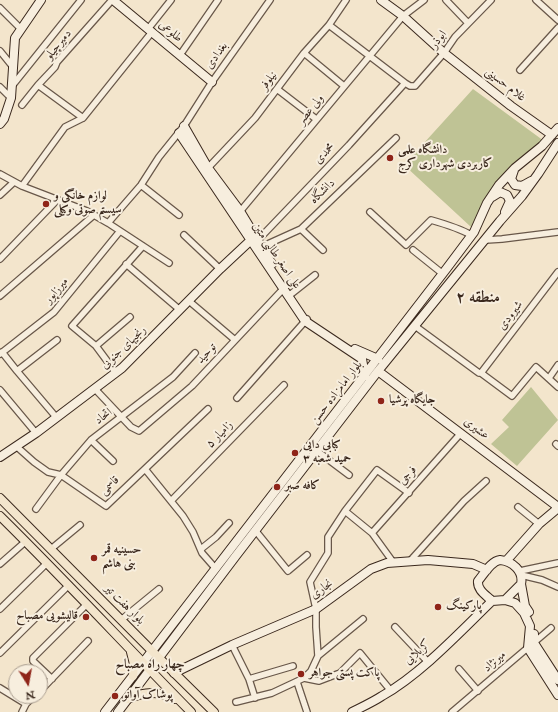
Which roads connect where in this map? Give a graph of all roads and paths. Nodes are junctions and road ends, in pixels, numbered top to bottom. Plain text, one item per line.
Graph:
1 (41, 0) edge
2 (81, 0) edge
3 (113, 0) edge
4 (171, 0) edge
5 (218, 0) edge
6 (270, 0) edge
7 (346, 0) edge
8 (424, 0) edge
9 (446, 0) edge
10 (491, 0) edge
11 (536, 0) edge
12 (383, 1) edge
13 (0, 8) edge
14 (403, 16) junction
15 (558, 20) edge
16 (468, 23) junction
17 (329, 24) junction
18 (558, 28) edge
19 (21, 29) junction
20 (150, 31) junction
21 (0, 51) edge
22 (304, 53) junction
23 (444, 53) junction
24 (180, 55) junction
25 (369, 56) junction
26 (13, 67) junction
27 (520, 70) dead end
28 (212, 82) junction
29 (405, 83) junction
30 (38, 85) junction
31 (12, 86) junction
32 (344, 86) junction
33 (0, 87) edge
34 (276, 88) junction
35 (11, 98) junction
36 (22, 105) dead end
37 (84, 118) junction
38 (316, 119) junction
39 (0, 124) edge
40 (184, 126) junction
41 (558, 128) edge
42 (179, 133) junction
43 (552, 135) junction
44 (396, 138) dead end
45 (557, 145) edge
46 (515, 168) junction
47 (206, 170) junction
48 (0, 174) edge
49 (538, 174) junction
50 (14, 182) junction
51 (141, 185) junction
52 (22, 186) junction
53 (0, 195) edge
54 (57, 200) junction
55 (487, 203) junction
56 (370, 212) dead end
57 (237, 214) junction
58 (94, 215) junction
59 (179, 215) dead end
60 (500, 221) junction
61 (108, 223) junction
62 (301, 229) junction
63 (120, 231) junction
64 (558, 232) edge
65 (184, 235) dead end
66 (471, 235) junction
67 (486, 240) junction
68 (257, 244) junction
69 (143, 246) junction
70 (323, 250) dead end
71 (413, 250) dead end
72 (0, 259) edge
73 (169, 263) dead end
74 (126, 264) junction
75 (220, 269) junction
76 (558, 272) edge
77 (443, 274) junction
78 (314, 275) dead end
79 (284, 287) junction
80 (291, 294) junction
81 (0, 296) edge
82 (189, 301) junction
83 (180, 310) junction
84 (130, 317) dead end
85 (306, 320) junction
86 (415, 326) junction
87 (57, 340) dead end
88 (235, 340) junction
89 (96, 346) junction
90 (1, 353) edge
91 (195, 353) dead end
92 (378, 360) junction
93 (558, 365) edge
94 (17, 371) junction
95 (378, 371) junction
96 (116, 373) junction
97 (481, 373) junction
98 (365, 376) junction
99 (549, 378) junction
100 (284, 385) dead end
101 (558, 387) edge
102 (95, 389) junction
103 (0, 390) edge
104 (237, 398) dead end
105 (208, 409) dead end
106 (56, 417) junction
107 (122, 417) junction
108 (36, 432) junction
109 (461, 434) junction
110 (91, 440) junction
111 (16, 446) junction
112 (316, 451) junction
113 (0, 457) edge
114 (113, 461) dead end
115 (146, 469) junction
116 (61, 475) junction
117 (349, 475) dead end
118 (486, 481) dead end
119 (409, 492) junction
120 (0, 498) edge
121 (171, 501) junction
122 (271, 504) junction
123 (8, 506) junction
124 (518, 507) dead end
125 (558, 508) edge
126 (36, 509) dead end
127 (345, 511) junction
128 (0, 516) edge
129 (229, 523) dead end
130 (539, 524) junction
131 (80, 525) dead end
132 (28, 526) junction
133 (255, 530) junction
134 (372, 533) junction
135 (19, 535) junction
136 (25, 542) junction
137 (51, 549) junction
138 (201, 549) junction
139 (307, 555) dead end
140 (508, 560) junction
141 (410, 561) junction
142 (393, 562) junction
143 (47, 563) junction
144 (558, 563) edge
145 (0, 564) edge
146 (216, 569) junction
147 (486, 570) junction
148 (521, 573) junction
149 (521, 584) junction
150 (69, 585) junction
151 (558, 587) edge
152 (159, 589) dead end
153 (505, 600) junction
154 (492, 601) junction
155 (87, 604) junction
156 (0, 609) edge
157 (316, 609) junction
158 (363, 619) dead end
159 (121, 620) junction
160 (395, 627) dead end
161 (551, 628) dead end
162 (88, 640) dead end
163 (232, 645) junction
164 (531, 646) junction
165 (130, 650) junction
166 (152, 651) junction
167 (0, 653) edge
168 (318, 656) junction
169 (159, 657) junction
170 (428, 662) junction
171 (142, 663) junction
172 (293, 666) dead end
173 (459, 669) dead end
174 (150, 670) junction
175 (174, 673) junction
176 (132, 676) junction
177 (304, 678) junction
178 (52, 679) junction
179 (248, 679) junction
180 (558, 680) edge
181 (297, 682) junction
182 (48, 683) edge
183 (390, 691) junction
184 (478, 691) junction
185 (558, 695) edge
186 (255, 698) junction
187 (128, 699) junction
188 (236, 702) dead end
189 (182, 703) junction
190 (26, 704) edge
191 (22, 712) edge
192 (105, 712) edge
193 (118, 712) edge
194 (191, 712) edge
195 (214, 712) edge
196 (307, 712) edge
197 (352, 712) edge
198 (452, 712) edge

1 - 19 street
2 - 31 street
3 - 20 street, طلوعی
3 - 30 street, دمیرچیلو
4 - 20 street
5 - 24 street
6 - 28 street, بغدادی
7 - 17 street, نیلوفر
8 - 14 street, ولی عصر
9 - 16 street
10 - 16 street, ابوذر
11 - 15 street
12 - 14 street, غلام حسینی
13 - 19 street
14 - 23 street, غلام حسینی
14 - 25 street, ولی عصر
16 - 23 street, ابوذر
17 - 22 street, نیلوفر
17 - 25 street
18 - 27 street
19 - 26 street
20 - 24 street, طلوعی
20 - 37 street
21 - 26 street
22 - 32 street
22 - 34 street, نیلوفر
23 - 29 street, ابوذر
23 - 43 street, غلام حسینی
24 - 28 street, طلوعی
25 - 29 street
25 - 32 street, ولی عصر
26 - 31 street
28 - 40 street, بغدادی
29 - 68 street, محمدی
30 - 36 street, دمیرچیلو
30 - 37 street
31 - 35 street
32 - 38 street, ولی عصر
33 - 35 street
34 - 38 street
34 - 47 street, نیلوفر
35 - 39 street
37 - 52 street
38 - 57 street, ولی عصر
40 - 42 street
40 - 47 street, علی اصغر طالبی متین
41 - 43 street, بلوار امامزاده حسن
42 - 47 street, علی اصغر طالبی متین
42 - 51 street
43 - 46 street, بلوار امامزاده حسن
44 - 62 street, دانشگاه
45 - 49 street, بلوار امامزاده حسن
46 - 49 street
46 - 55 street, بلوار امامزاده حسن
47 - 57 street, علی اصغر طالبی متین
48 - 50 street
49 - 60 street, بلوار امامزاده حسن
50 - 52 street
50 - 53 street
51 - 59 street
51 - 61 street
52 - 54 street
54 - 58 street
54 - 72 street
55 - 60 street
55 - 66 street, بلوار امامزاده حسن
56 - 66 street
57 - 68 street, علی اصغر طالبی متین
58 - 61 street
58 - 81 street
60 - 67 street, بلوار امامزاده حسن
61 - 63 street
62 - 68 street, دانشگاه
62 - 70 street
63 - 69 street
63 - 90 street, میرزاپور
64 - 67 street
65 - 75 street
66 - 77 street, بلوار امامزاده حسن
67 - 86 street, بلوار امامزاده حسن
68 - 75 street, رنجیهای جنوبی
68 - 79 street, علی اصغر طالبی متین
69 - 73 street
69 - 74 street
71 - 77 street
74 - 83 street
74 - 89 street
75 - 82 street, رنجیهای جنوبی
76 - 97 street, شیرودی
77 - 92 street, بلوار امامزاده حسن
78 - 80 street
79 - 80 street, علی اصغر طالبی متین
79 - 85 street, علی اصغر طالبی متین
79 - 88 street, توحید
80 - 85 street, علی اصغر طالبی متین
82 - 83 street, رنجیهای جنوبی
82 - 88 street
83 - 96 street, رنجیهای جنوبی
84 - 89 street
85 - 92 street, علی اصغر طالبی متین
85 - 98 street, علی اصغر طالبی متین
85 - 104 street
86 - 95 street, بلوار امامزاده حسن
86 - 97 street
87 - 94 street
88 - 107 street, توحید
89 - 96 street
90 - 94 street
91 - 107 street, اتحاد
92 - 98 street, بلوار امامزاده حسن
93 - 99 street
94 - 106 street
95 - 109 street, عشیری
95 - 112 street, بلوار امامزاده حسن
96 - 102 street, رنجیهای جنوبی
97 - 99 street
98 - 122 street, بلوار امامزاده حسن
99 - 101 street
100 - 121 street, زامیار ۵
102 - 106 street, رنجیهای جنوبی
102 - 107 street
103 - 108 street
105 - 115 street, قاسمی
106 - 108 street, رنجیهای جنوبی
107 - 110 street, اتحاد
108 - 111 street, رنجیهای جنوبی
109 - 119 street, فرجی
109 - 125 street, عشیری
110 - 114 street
110 - 116 street, اتحاد
111 - 113 street, رنجیهای جنوبی
111 - 116 street, قاسمی
112 - 117 street
112 - 122 street, بلوار امامزاده حسن
115 - 116 street, قاسمی
115 - 121 street
116 - 126 street, اتحاد
118 - 141 street
119 - 127 street
119 - 134 street, فرجی
120 - 123 main road, بلوار هفت تیر
121 - 138 street
122 - 133 street, بلوار امامزاده حسن
122 - 146 street, بلوار امامزاده حسن
123 - 128 main road
123 - 132 main road, بلوار هفت تیر
124 - 130 street
125 - 130 street
127 - 134 street
127 - 157 street
128 - 135 main road
129 - 138 street
130 - 140 street
131 - 137 street
132 - 135 main road
132 - 137 main road, بلوار هفت تیر
133 - 139 street
133 - 169 street, بلوار امامزاده حسن
134 - 142 street
135 - 136 main road
136 - 143 main road
136 - 145 street
137 - 159 main road, بلوار هفت تیر
138 - 146 street
140 - 147 street
140 - 148 street
141 - 142 street, نجاری
141 - 147 street, نجاری
142 - 157 street, نجاری
143 - 150 main road
143 - 156 street
144 - 148 street
146 - 166 street, بلوار امامزاده حسن
147 - 154 street
148 - 149 street
148 - 151 street
149 - 153 street
149 - 164 street
150 - 155 main road
150 - 167 street
152 - 159 street
153 - 154 street
153 - 164 street
154 - 170 street, کربلایی
155 - 165 main road
155 - 178 street
157 - 163 street, نجاری
157 - 168 street
158 - 168 street
159 - 166 main road, بلوار هفت تیر
160 - 170 street
161 - 164 street, میرنژاد
162 - 178 street
163 - 175 street, نجاری
163 - 179 street
164 - 180 street
164 - 184 street, میرنژاد
164 - 185 street
165 - 171 main road
165 - 176 main road
166 - 169 main road, بلوار هفت تیر
166 - 171 street, بلوار امامزاده حسن
168 - 177 street
169 - 174 street, بلوار امامزاده حسن
169 - 175 main road, بلوار هفت تیر
170 - 183 street, کربلایی
171 - 174 main road
171 - 176 street, بلوار امامزاده حسن
172 - 179 street
173 - 184 street
174 - 187 street, بلوار امامزاده حسن
174 - 189 main road
175 - 195 main road, بلوار هفت تیر
176 - 192 street, بلوار امامزاده حسن
177 - 181 street
177 - 183 street
178 - 182 street
179 - 186 street
181 - 186 street
181 - 196 street
183 - 197 street, کربلایی
184 - 198 street, میرنژاد
186 - 188 street
187 - 189 main road
187 - 193 street, بلوار امامزاده حسن
189 - 194 main road
190 - 191 street

